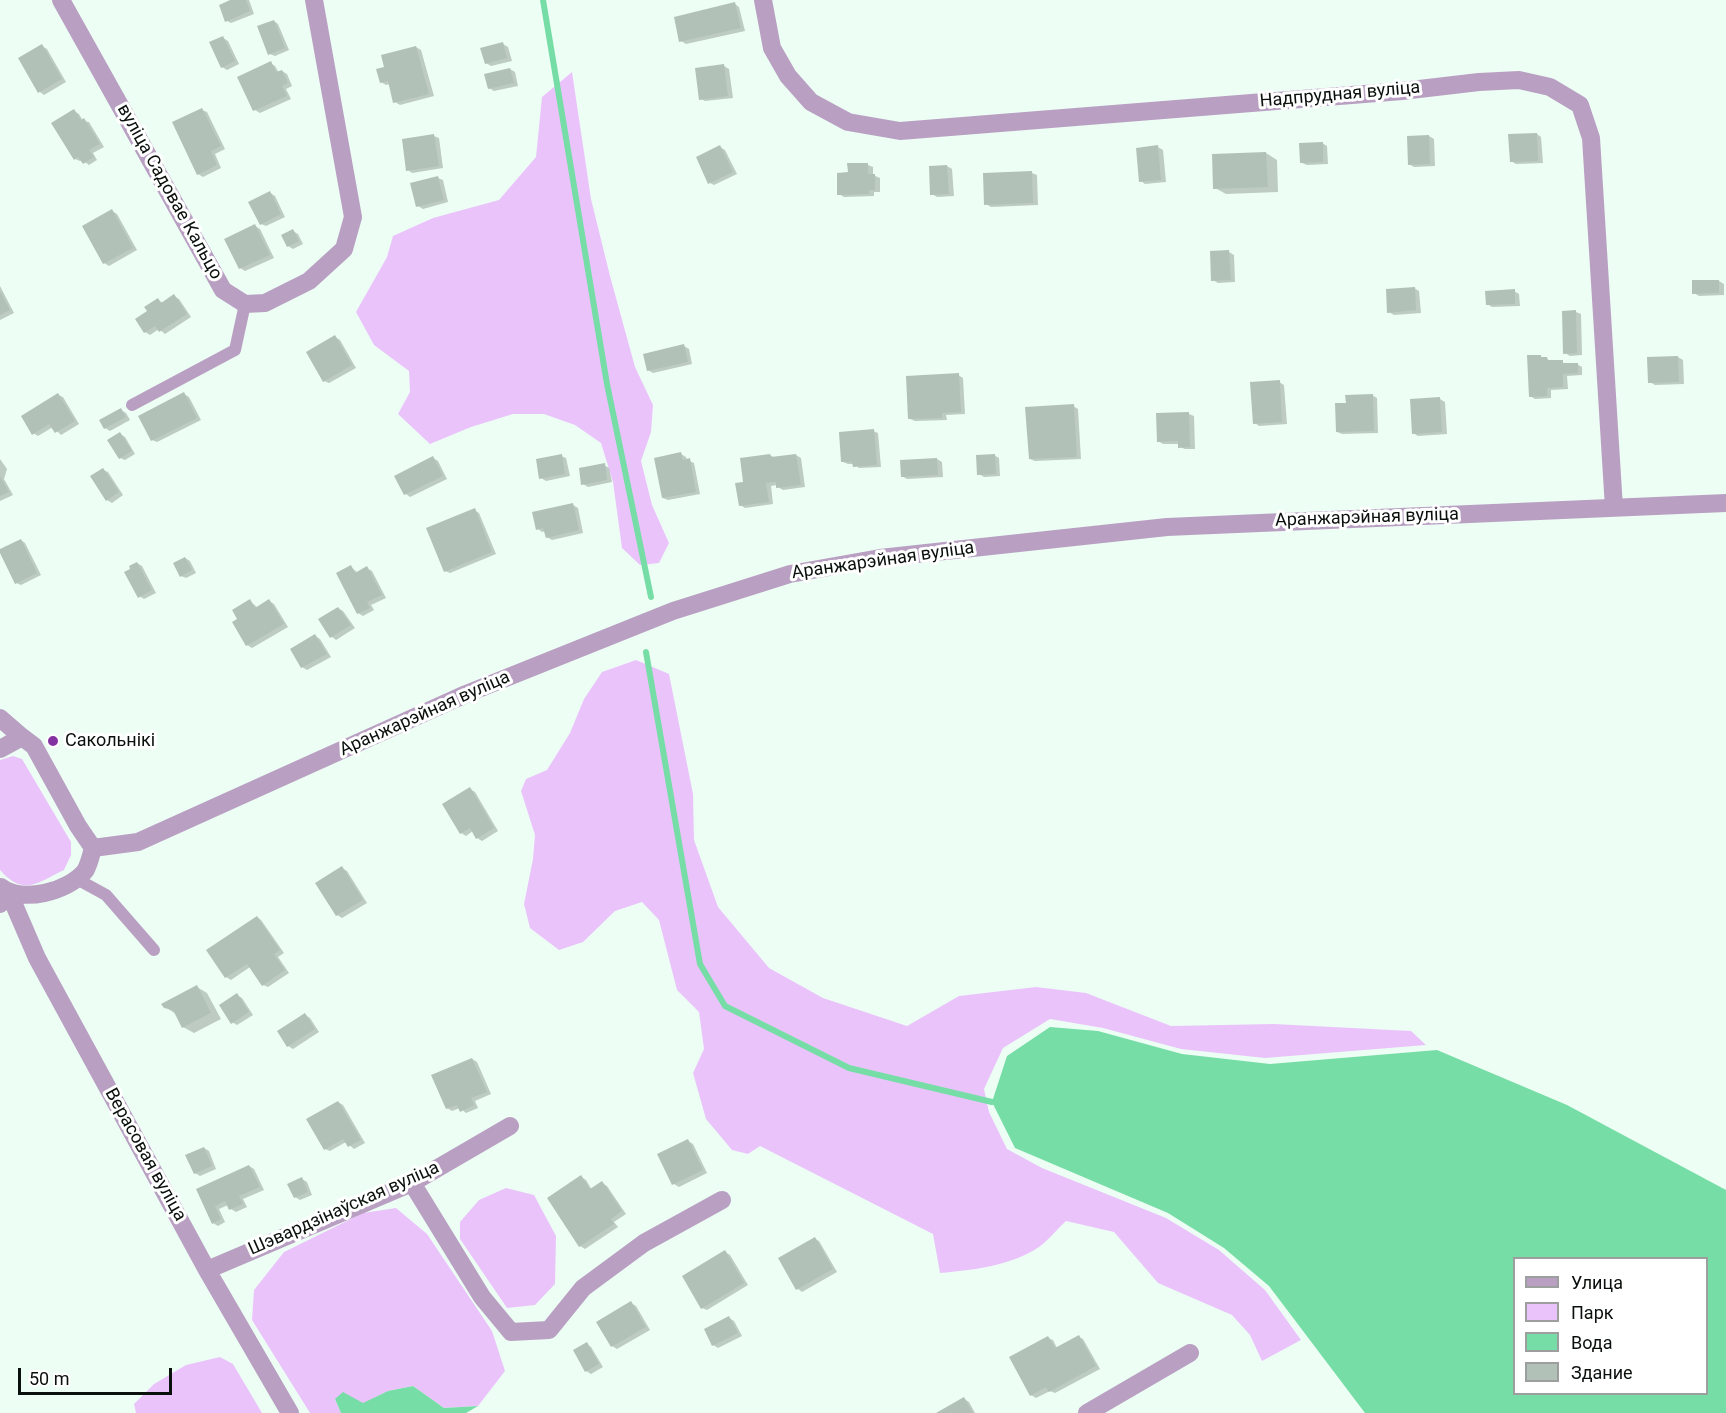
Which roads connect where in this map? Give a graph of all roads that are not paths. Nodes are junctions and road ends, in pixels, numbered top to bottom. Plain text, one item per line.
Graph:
1 (61, 0) edge
2 (314, 0) edge
3 (763, 0) edge
4 (245, 304) junction
5 (132, 405) dead end
6 (1726, 503) edge
7 (1614, 508) junction
8 (0, 718) edge
9 (22, 737) junction
10 (0, 749) edge
11 (93, 848) junction
12 (75, 878) junction
13 (3, 894) edge
14 (154, 950) dead end
15 (510, 1126) dead end
16 (412, 1183) junction
17 (722, 1200) dead end
18 (207, 1270) junction
19 (1190, 1353) dead end
20 (290, 1413) edge
21 (1088, 1413) edge

1 - 4 street, вуліца Садовае Кальцо
2 - 4 street
3 - 7 street, Надпрудная вуліца
4 - 5 lane
6 - 7 street, Аранжарэйная вуліца
7 - 11 street, Аранжарэйная вуліца
8 - 9 street
9 - 10 street
9 - 11 street
11 - 12 street, Верасовая вуліца
12 - 13 street, Верасовая вуліца
12 - 14 lane
13 - 18 street, Верасовая вуліца
15 - 16 street, Шэвардзінаўская вуліца
16 - 17 street
16 - 18 street, Шэвардзінаўская вуліца
18 - 20 street, Верасовая вуліца
19 - 21 street

